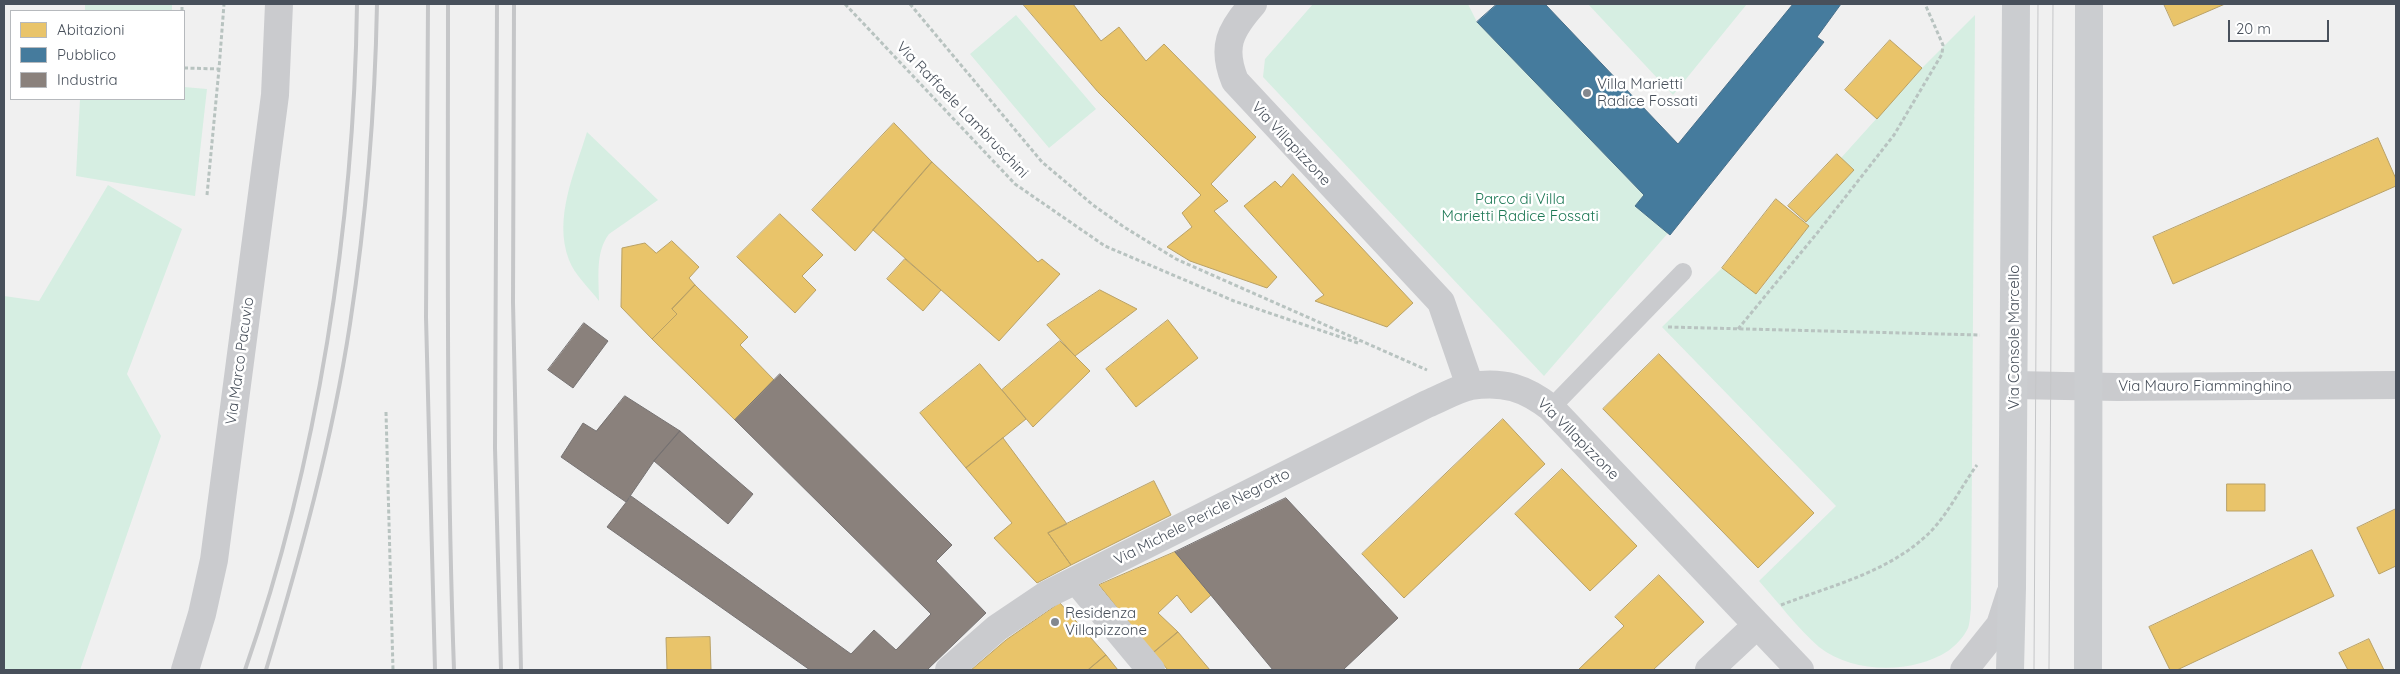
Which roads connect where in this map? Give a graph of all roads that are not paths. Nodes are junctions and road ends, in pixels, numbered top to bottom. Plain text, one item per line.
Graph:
1 (279, 4) edge
2 (1253, 4) edge
3 (2016, 4) edge
4 (2089, 4) edge
5 (1683, 272) dead end
6 (2014, 385) junction
7 (2396, 385) edge
8 (1470, 386) junction
9 (2088, 386) junction
10 (1550, 408) junction
11 (1076, 580) junction
12 (2012, 588) junction
13 (1756, 626) junction
14 (185, 670) edge
15 (949, 670) edge
16 (1151, 670) edge
17 (1709, 670) edge
18 (1800, 670) edge
19 (1817, 670) edge
20 (1964, 670) edge
21 (2010, 670) edge
22 (2088, 670) edge

1 - 14 street, Via Marco Pacuvio
2 - 8 street, Via Villapizzone
3 - 6 main road, Via Console Marcello
4 - 9 main road
5 - 10 lane
6 - 9 street, Via Mauro Fiamminghino
6 - 12 main road, Via Console Marcello
7 - 9 street, Via Mauro Fiamminghino
8 - 10 street, Via Villapizzone
8 - 11 street, Via Michele Pericle Negrotto
9 - 22 main road
10 - 13 street, Via Villapizzone
11 - 15 street, Via Michele Pericle Negrotto
11 - 16 street
12 - 20 street
12 - 21 main road, Via Console Marcello
13 - 17 street
13 - 18 street, Via Villapizzone
13 - 19 street

